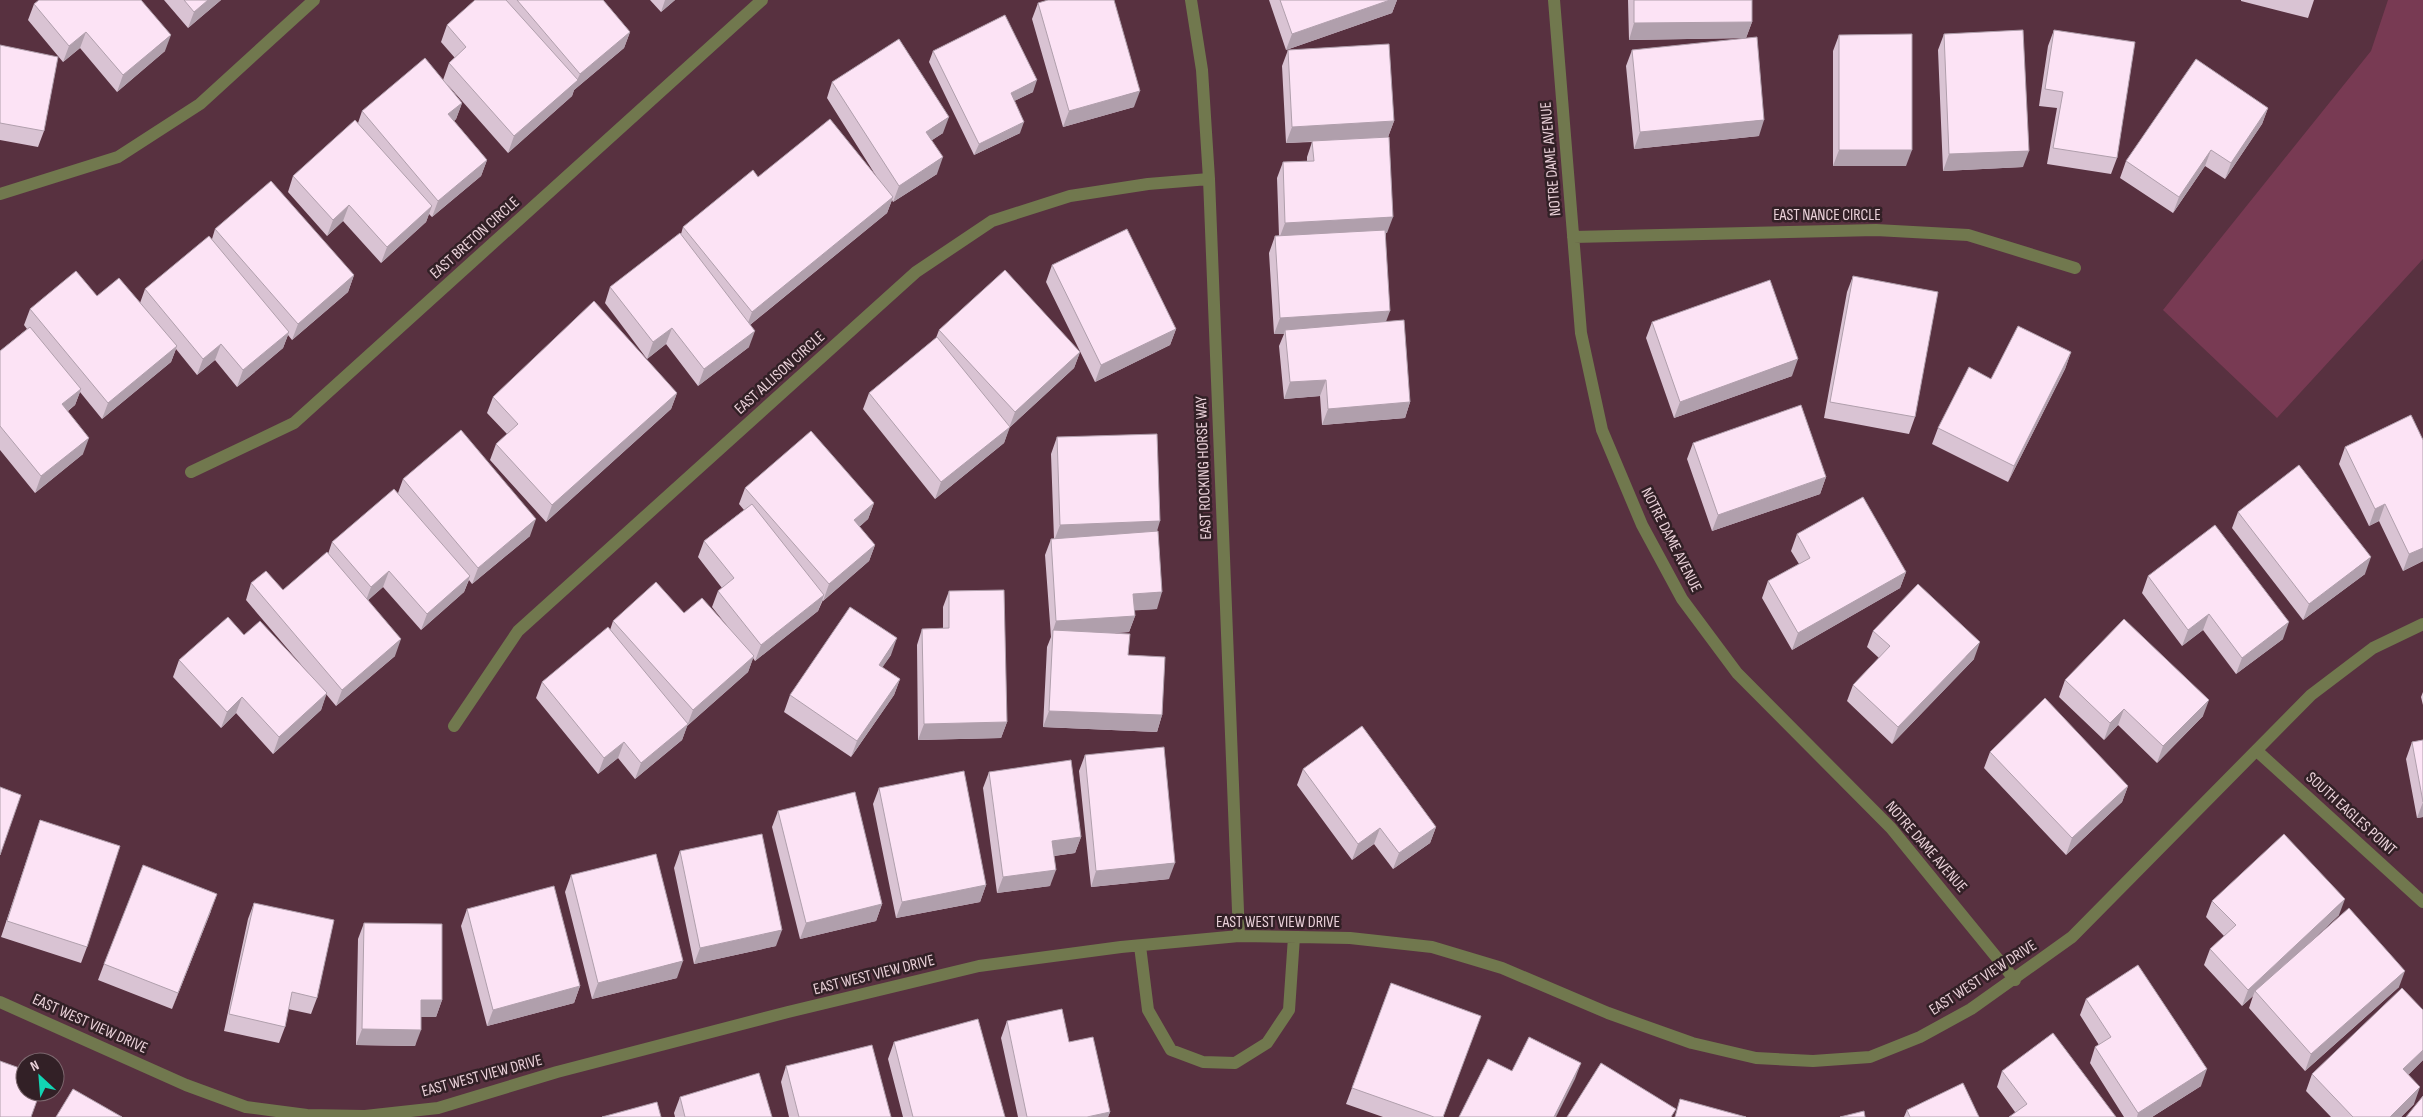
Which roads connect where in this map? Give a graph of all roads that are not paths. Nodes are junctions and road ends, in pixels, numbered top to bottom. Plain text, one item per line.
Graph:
1 (314, 0) edge
2 (762, 0) edge
3 (1191, 0) edge
4 (1554, 0) edge
5 (1209, 179) junction
6 (0, 194) edge
7 (1574, 237) junction
8 (2075, 268) dead end
9 (191, 472) dead end
10 (2423, 624) edge
11 (454, 726) dead end
12 (2257, 751) junction
13 (2423, 902) edge
14 (1239, 936) junction
15 (1294, 937) junction
16 (1140, 946) junction
17 (2015, 980) junction
18 (0, 1002) edge

1 - 6 street
2 - 9 street, EAST BRETON CIRCLE
3 - 5 street, EAST ROCKING HORSE WAY
4 - 7 street, NOTRE DAME AVENUE
5 - 11 street, EAST ALLISON CIRCLE
5 - 14 street, EAST ROCKING HORSE WAY
7 - 8 street, EAST NANCE CIRCLE
7 - 17 street, NOTRE DAME AVENUE
10 - 12 street, EAST WEST VIEW DRIVE
12 - 13 street, SOUTH EAGLES POINT
12 - 17 street, EAST WEST VIEW DRIVE
14 - 15 street, EAST WEST VIEW DRIVE
14 - 16 street, EAST WEST VIEW DRIVE
15 - 16 street
15 - 17 street, EAST WEST VIEW DRIVE
16 - 18 street, EAST WEST VIEW DRIVE

